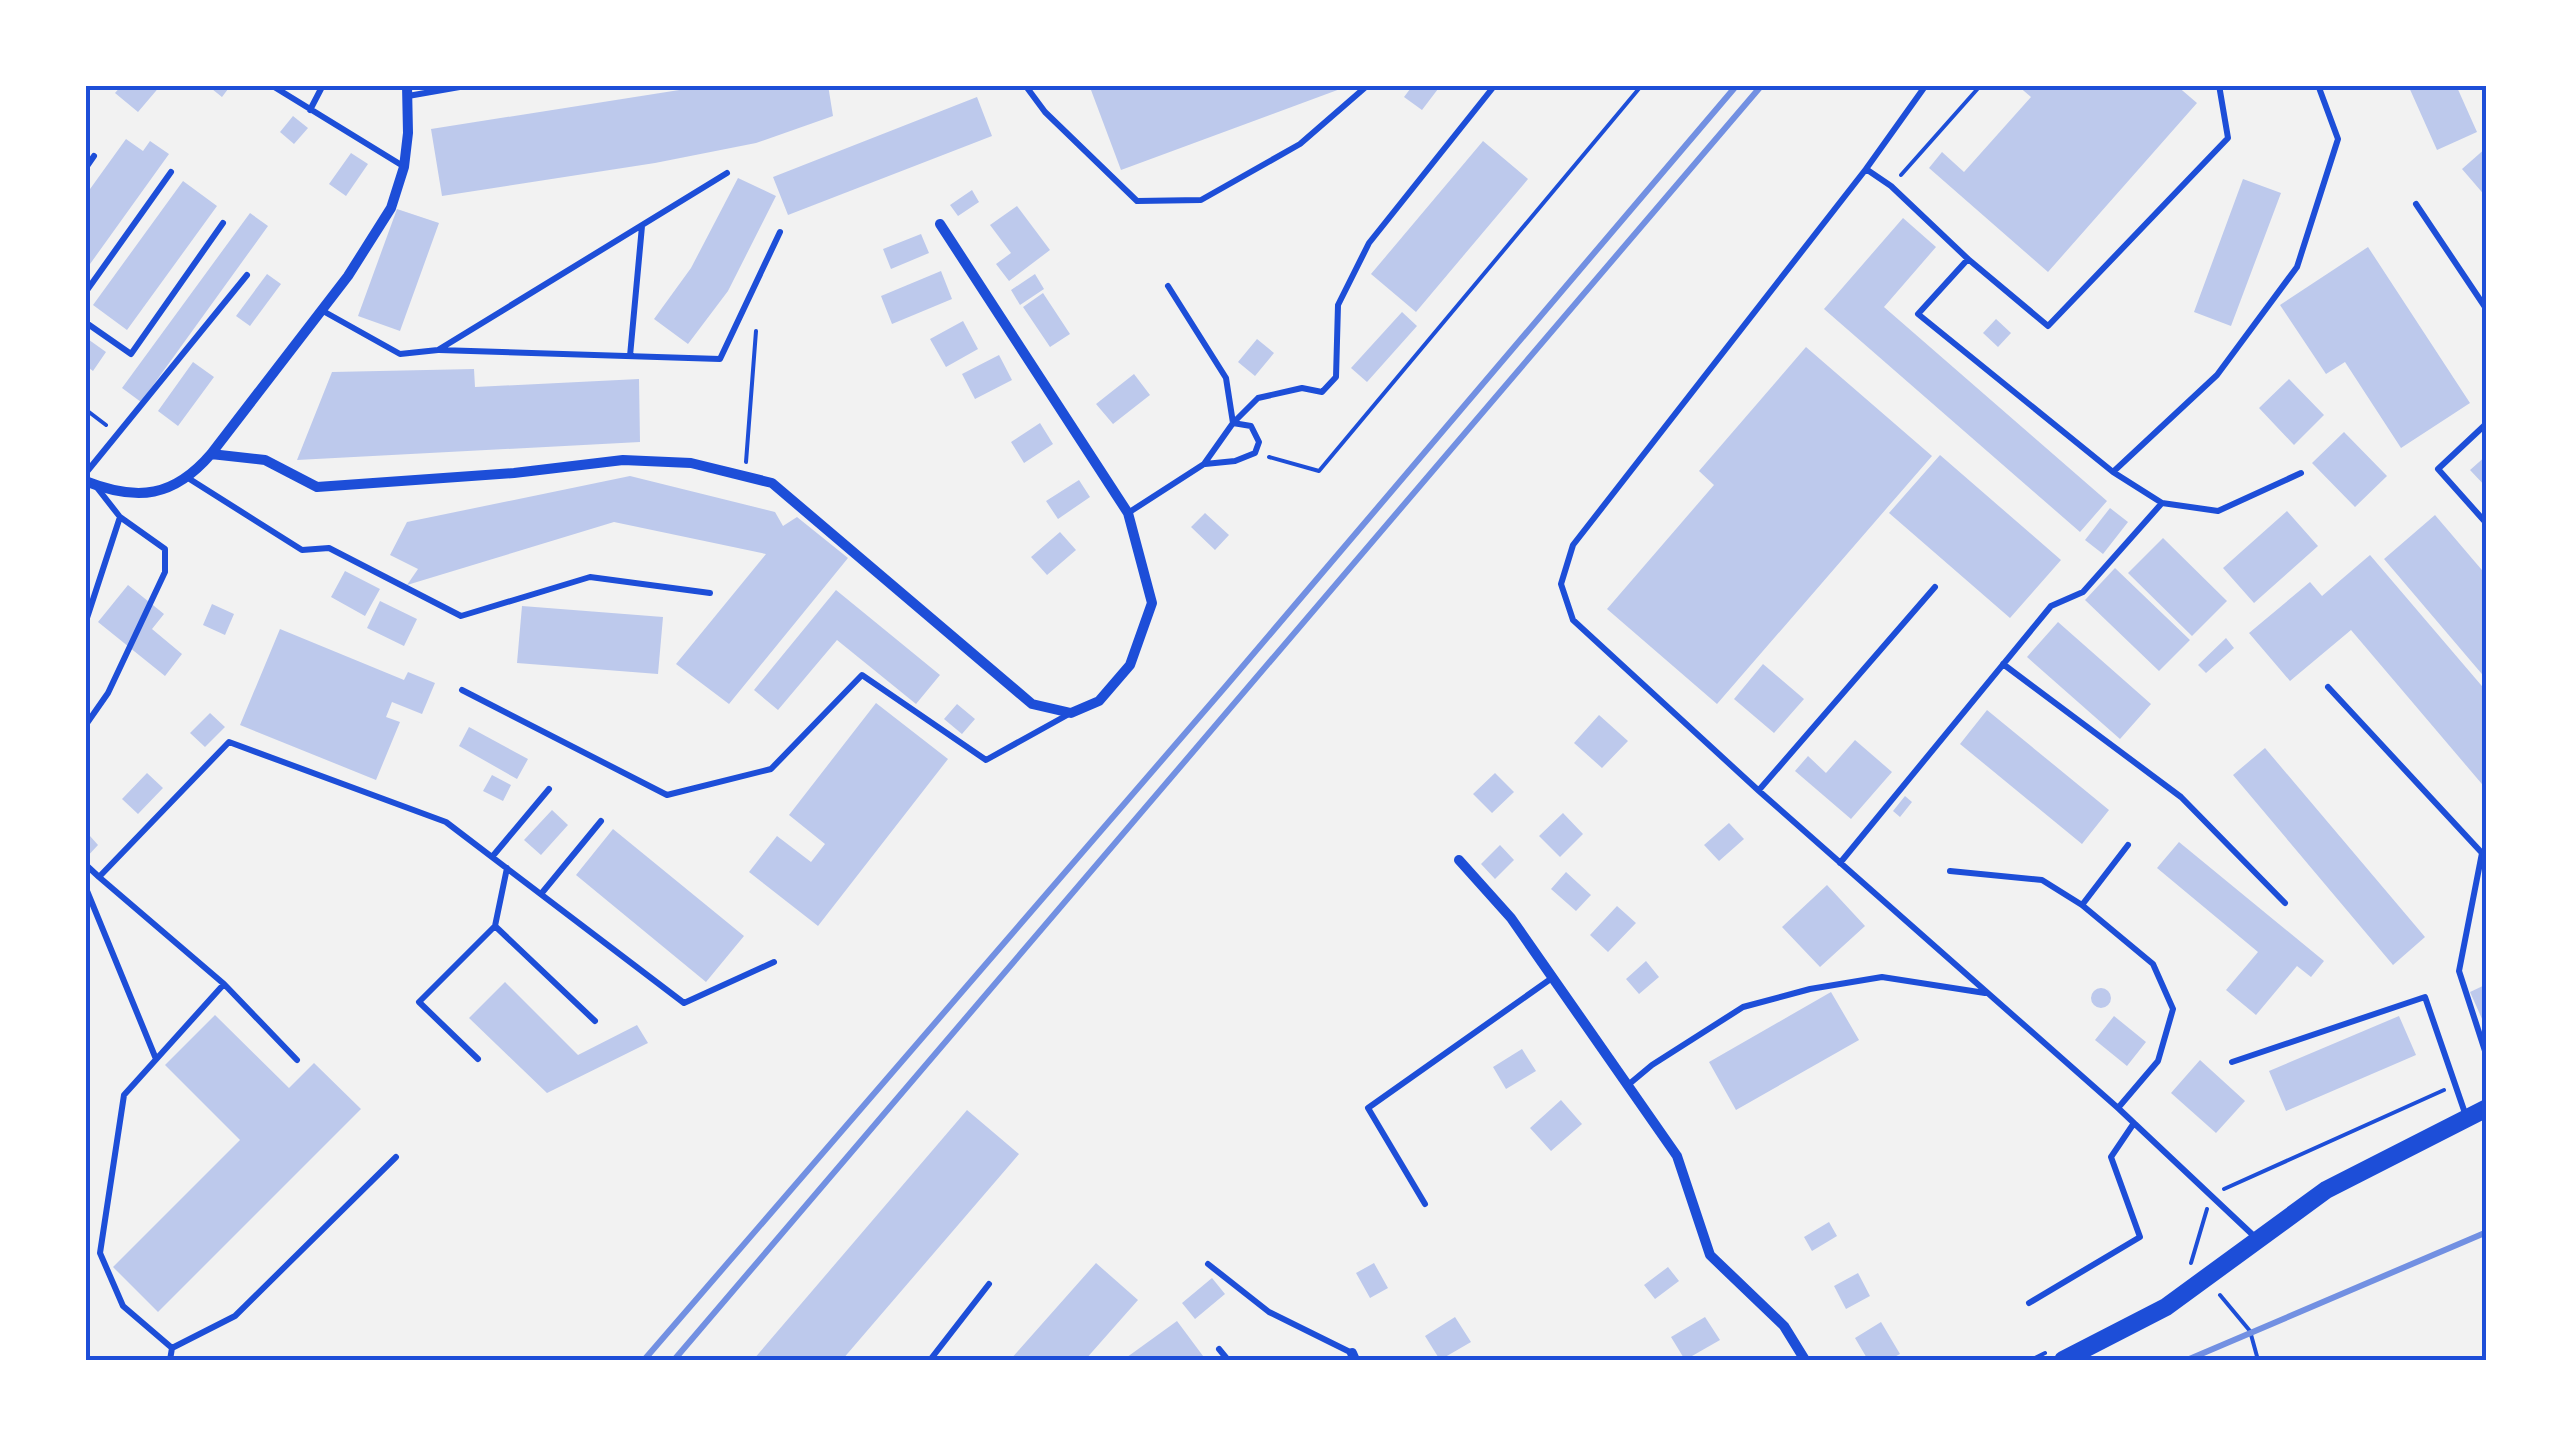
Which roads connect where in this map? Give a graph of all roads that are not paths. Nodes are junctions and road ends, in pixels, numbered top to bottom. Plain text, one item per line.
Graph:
1 (272, 85) edge
2 (323, 85) edge
3 (471, 85) edge
4 (1024, 85) edge
5 (1368, 85) edge
6 (1495, 85) edge
7 (1926, 85) edge
8 (2219, 85) edge
9 (2318, 85) edge
10 (407, 90) edge
11 (310, 110) junction
12 (94, 156) dead end
13 (404, 166) junction
14 (85, 169) edge
15 (1866, 169) junction
16 (171, 172) dead end
17 (727, 174) dead end
18 (2416, 204) dead end
19 (224, 223) dead end
20 (940, 224) dead end
21 (642, 226) junction
22 (780, 232) dead end
23 (1968, 259) junction
24 (248, 275) dead end
25 (1168, 286) dead end
26 (85, 293) edge
27 (2487, 310) edge
28 (323, 311) junction
29 (85, 322) edge
30 (438, 350) junction
31 (630, 356) junction
32 (1233, 423) junction
33 (2487, 423) edge
34 (211, 454) junction
35 (1204, 464) junction
36 (2113, 472) junction
37 (2301, 473) dead end
38 (188, 478) junction
39 (88, 480) edge
40 (2162, 503) junction
41 (1128, 513) junction
42 (120, 517) junction
43 (2487, 524) edge
44 (1935, 587) dead end
45 (710, 593) dead end
46 (85, 624) edge
47 (2004, 664) junction
48 (2328, 687) dead end
49 (462, 690) dead end
50 (1071, 713) junction
51 (85, 726) edge
52 (549, 789) dead end
53 (1758, 790) junction
54 (601, 822) dead end
55 (2128, 846) dead end
56 (492, 856) junction
57 (1459, 860) dead end
58 (1840, 863) junction
59 (85, 864) edge
60 (507, 868) junction
61 (1950, 871) dead end
62 (100, 877) junction
63 (85, 886) edge
64 (541, 894) junction
65 (2082, 904) junction
66 (2285, 904) dead end
67 (495, 926) junction
68 (774, 962) dead end
69 (1553, 978) junction
70 (224, 984) junction
71 (1986, 994) junction
72 (595, 1021) dead end
73 (2487, 1057) edge
74 (156, 1059) junction
75 (478, 1059) dead end
76 (297, 1060) dead end
77 (2232, 1062) dead end
78 (1628, 1086) junction
79 (2118, 1108) junction
80 (2487, 1108) edge
81 (2466, 1117) junction
82 (2134, 1123) junction
83 (396, 1158) dead end
84 (1426, 1204) dead end
85 (2259, 1241) junction
86 (1208, 1264) dead end
87 (989, 1284) dead end
88 (2029, 1303) dead end
89 (172, 1348) junction
90 (1219, 1349) dead end
91 (2060, 1353) edge
92 (1354, 1356) edge
93 (170, 1360) edge
94 (930, 1360) edge
95 (1228, 1360) edge
96 (1805, 1360) edge

1 - 11 lane
2 - 11 lane
3 - 10 lane
4 - 5 lane
6 - 32 lane
7 - 15 lane
8 - 23 lane
9 - 36 lane
10 - 13 street
11 - 13 lane
12 - 14 lane
13 - 28 street
15 - 23 lane
15 - 53 lane
16 - 26 lane
17 - 21 lane
18 - 27 lane
19 - 29 lane
20 - 41 street
21 - 30 lane
21 - 31 lane
22 - 31 lane
23 - 36 lane
24 - 39 lane
25 - 32 lane
28 - 30 lane
28 - 34 street
30 - 31 lane
32 - 35 lane
32 - 35 lane
33 - 43 lane
34 - 38 street
34 - 50 street
35 - 41 lane
36 - 40 lane
37 - 40 lane
38 - 39 street
38 - 45 lane
39 - 42 lane
40 - 47 lane
41 - 50 street
42 - 46 lane
42 - 51 lane
44 - 53 lane
47 - 58 lane
47 - 66 lane
48 - 73 lane
49 - 50 lane
52 - 56 lane
53 - 58 lane
54 - 64 lane
55 - 65 lane
56 - 60 lane
56 - 62 lane
57 - 69 street
58 - 71 lane
59 - 62 lane
60 - 64 lane
60 - 67 lane
61 - 65 lane
62 - 70 lane
63 - 74 lane
64 - 68 lane
65 - 79 lane
67 - 72 lane
67 - 75 lane
69 - 78 street
69 - 84 lane
70 - 74 lane
70 - 76 lane
71 - 78 lane
71 - 79 lane
74 - 89 lane
77 - 81 lane
78 - 96 street
79 - 82 lane
80 - 81 street
81 - 85 street
82 - 85 lane
82 - 88 lane
83 - 89 lane
85 - 91 street
86 - 92 lane
87 - 94 lane
89 - 93 lane
90 - 95 lane

